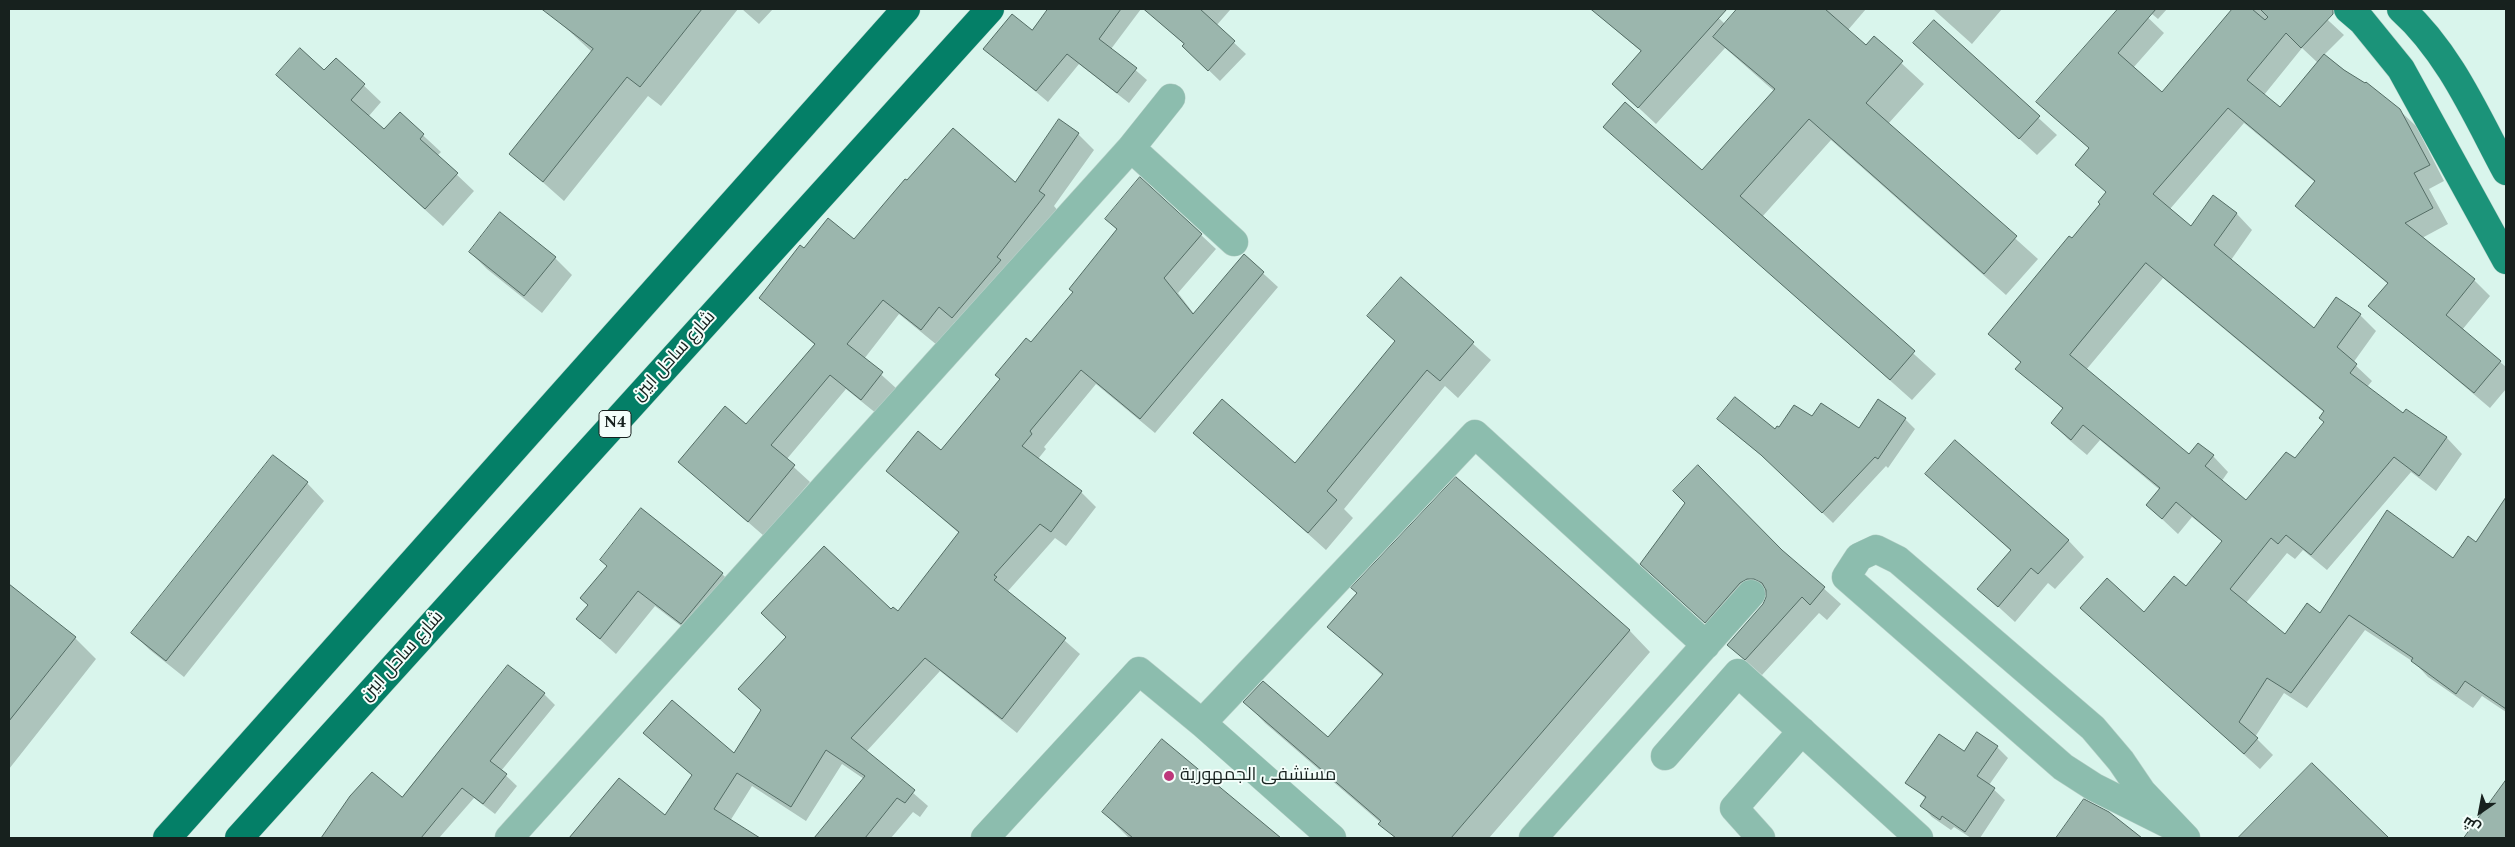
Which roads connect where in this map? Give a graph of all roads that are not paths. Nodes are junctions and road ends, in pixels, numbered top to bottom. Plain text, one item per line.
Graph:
1 (906, 9) edge
2 (990, 9) edge
3 (2348, 9) edge
4 (2407, 11) edge
5 (1171, 98) dead end
6 (1131, 148) junction
7 (2506, 171) edge
8 (1234, 242) dead end
9 (2506, 260) edge
10 (1751, 594) dead end
11 (1706, 645) junction
12 (1202, 723) junction
13 (1802, 731) junction
14 (1665, 756) dead end
15 (2180, 832) edge
16 (167, 838) edge
17 (239, 838) edge
18 (509, 838) edge
19 (985, 838) edge
20 (1332, 838) edge
21 (1534, 838) edge
22 (1761, 838) edge
23 (1919, 838) edge

1 - 16 highway
2 - 17 highway, شارع ساحل ابين / N4
3 - 9 main road
4 - 7 main road
5 - 6 street
6 - 8 street
6 - 18 street
10 - 11 street
11 - 12 street
11 - 21 street
12 - 19 street
12 - 20 street
13 - 14 street
13 - 22 street
13 - 23 street
15 - 15 street

